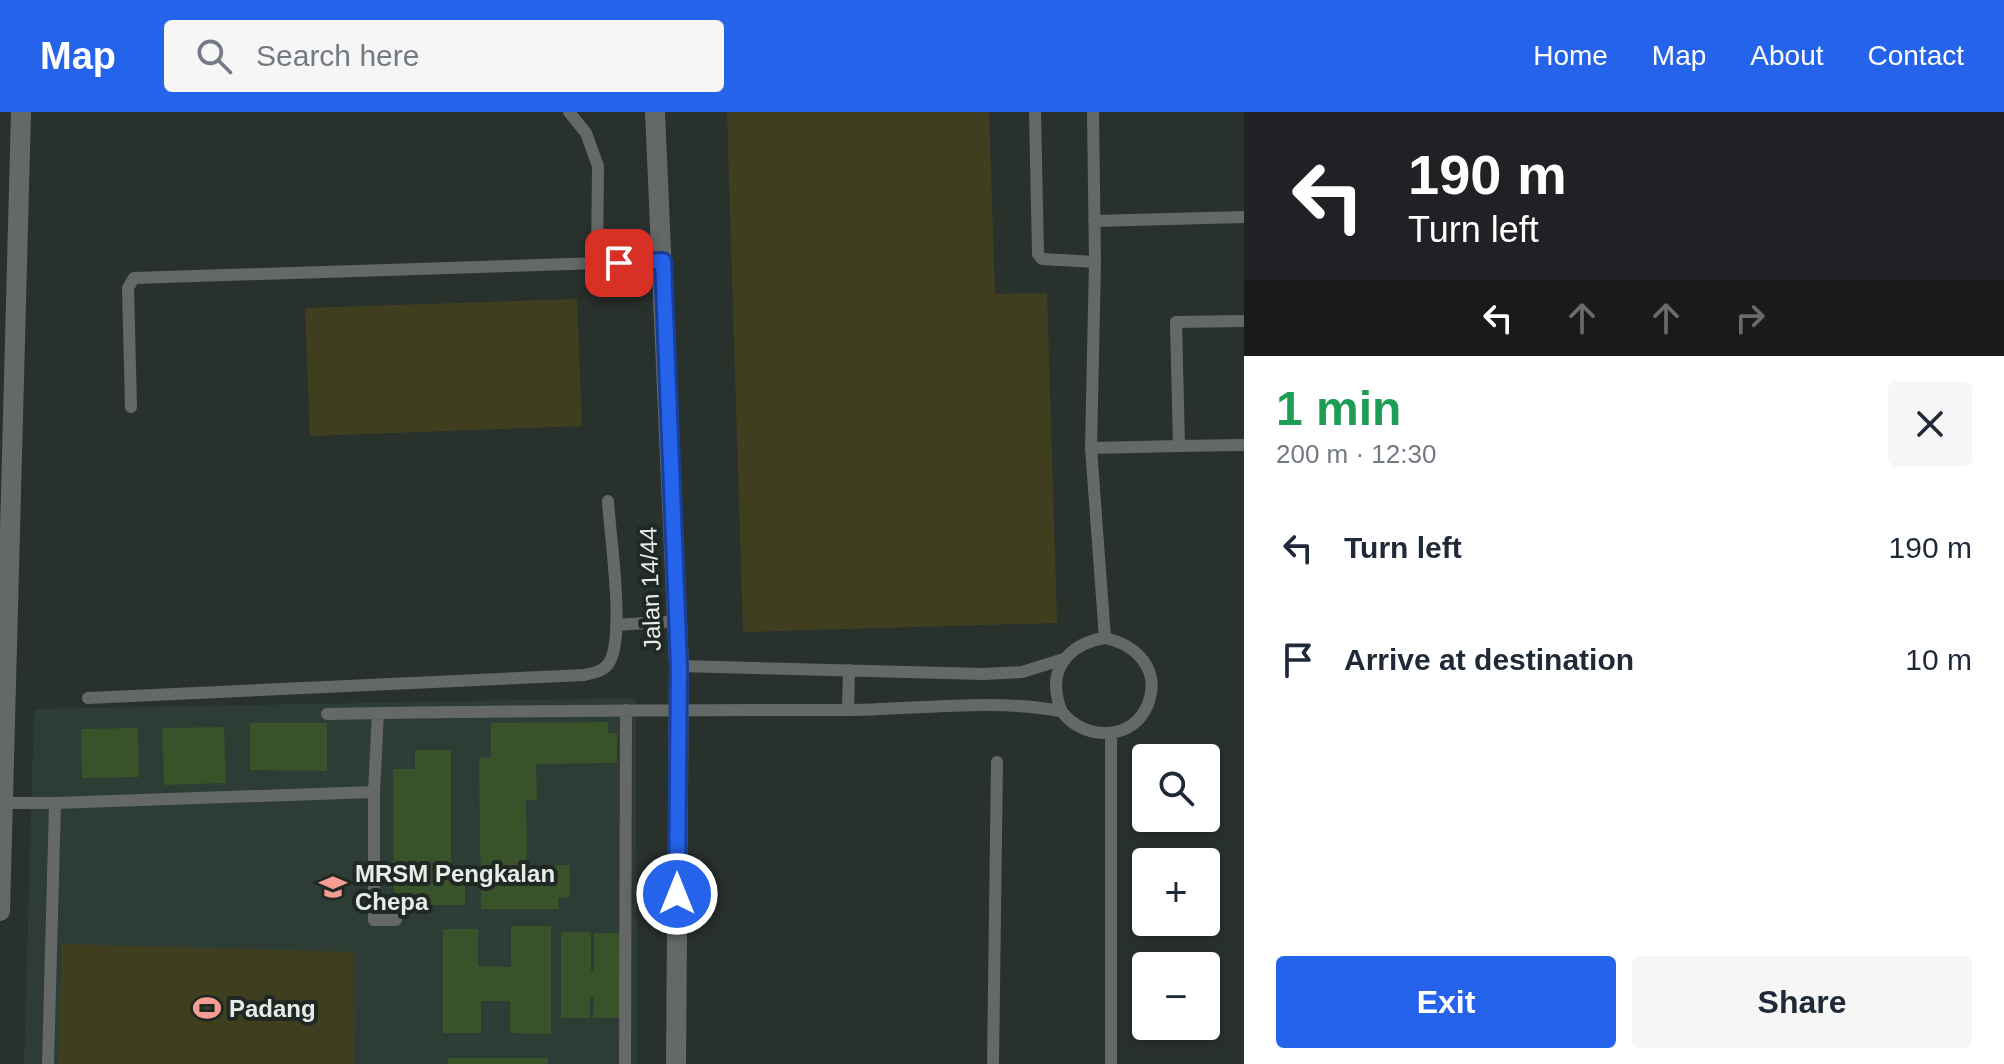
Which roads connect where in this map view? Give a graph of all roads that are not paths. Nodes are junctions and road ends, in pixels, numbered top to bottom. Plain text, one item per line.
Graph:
1 (21, 112) edge
2 (569, 112) edge
3 (1035, 112) edge
4 (1093, 112) edge
5 (652, 116) edge
6 (1244, 217) edge
7 (1094, 221) junction
8 (663, 261) junction
9 (1095, 262) junction
10 (597, 263) junction
11 (1244, 321) edge
12 (131, 407) dead end
13 (1244, 445) edge
14 (1179, 446) junction
15 (1091, 448) junction
16 (608, 501) dead end
17 (677, 621) junction
18 (616, 625) junction
19 (1105, 638) junction
20 (1064, 659) junction
21 (679, 666) junction
22 (849, 670) junction
23 (88, 698) dead end
24 (626, 710) junction
25 (679, 710) junction
26 (848, 710) junction
27 (1060, 711) junction
28 (378, 713) junction
29 (327, 714) dead end
30 (1111, 733) junction
31 (997, 762) dead end
32 (374, 792) junction
33 (4, 803) junction
34 (55, 803) junction
35 (0, 911) edge
36 (396, 920) dead end
37 (48, 1064) edge
38 (625, 1064) edge
39 (676, 1064) edge
40 (993, 1064) edge
41 (1111, 1064) edge

1 - 33 street
2 - 10 lane
3 - 9 lane
4 - 7 lane
5 - 8 street, Jalan 14/44
6 - 7 lane
7 - 9 lane
8 - 10 lane
8 - 17 street, Jalan 14/44
9 - 15 lane
10 - 12 lane
11 - 14 lane
13 - 14 lane
14 - 15 lane
15 - 19 lane
16 - 18 lane
17 - 18 lane
17 - 21 street, Jalan 14/44
18 - 23 lane
19 - 20 lane
19 - 30 lane
20 - 22 lane
20 - 27 lane
21 - 22 lane
21 - 25 street, Jalan 14/44
22 - 26 lane
24 - 25 lane
24 - 28 lane
24 - 38 lane
25 - 26 lane
25 - 39 street, Jalan 14/44
26 - 27 lane
27 - 30 lane
28 - 29 lane
28 - 32 lane
30 - 41 lane
31 - 40 lane
32 - 34 lane
32 - 36 lane
33 - 34 lane
33 - 35 street
34 - 37 lane

